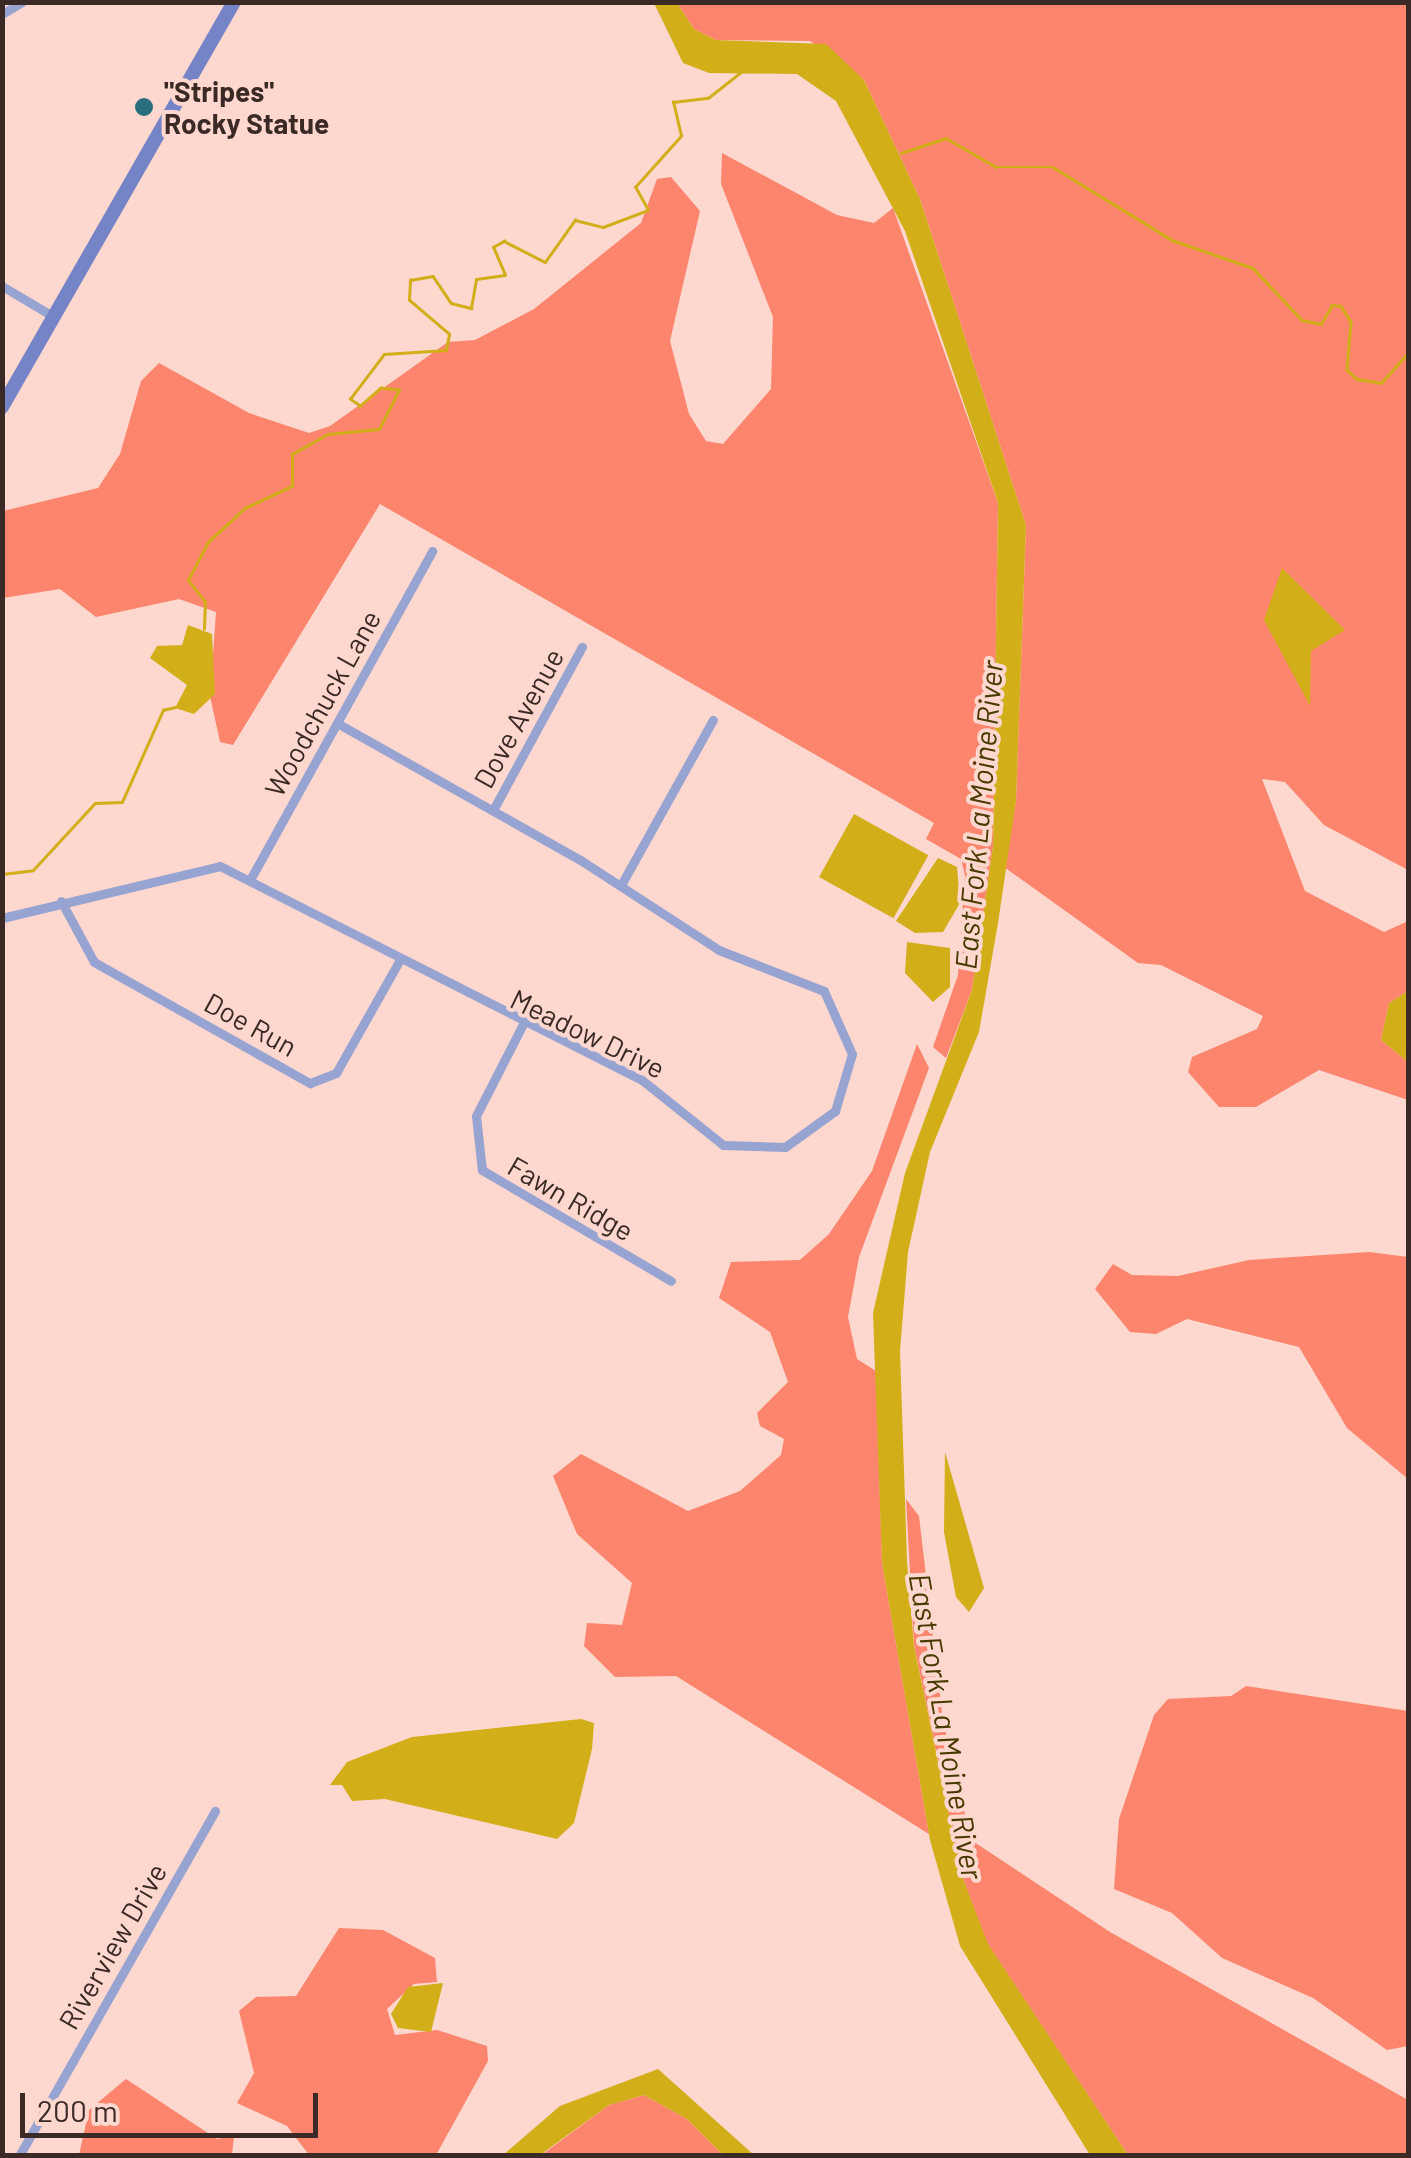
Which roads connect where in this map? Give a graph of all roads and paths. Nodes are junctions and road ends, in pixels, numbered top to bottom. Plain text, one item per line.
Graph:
1 (22, 2) edge
2 (234, 2) edge
3 (2, 14) edge
4 (2, 286) edge
5 (54, 316) junction
6 (2, 407) edge
7 (432, 550) dead end
8 (582, 647) dead end
9 (713, 720) dead end
10 (336, 723) junction
11 (492, 810) junction
12 (251, 878) junction
13 (621, 886) junction
14 (61, 901) junction
15 (2, 918) edge
16 (399, 961) junction
17 (522, 1026) junction
18 (671, 1281) dead end
19 (215, 1811) dead end
20 (19, 2156) edge

1 - 3 street
2 - 5 street
4 - 5 street
5 - 6 street
7 - 10 street, Woodchuck Lane
8 - 11 street, Dove Avenue
9 - 13 street
10 - 11 street, Meadow Drive
10 - 12 street, Woodchuck Lane
11 - 13 street, Meadow Drive
12 - 14 street, Meadow Drive
12 - 16 street, Meadow Drive
13 - 17 street, Meadow Drive
14 - 15 street, Meadow Drive
14 - 16 street, Doe Run
16 - 17 street, Meadow Drive
17 - 18 street, Fawn Ridge
19 - 20 street, Riverview Drive

